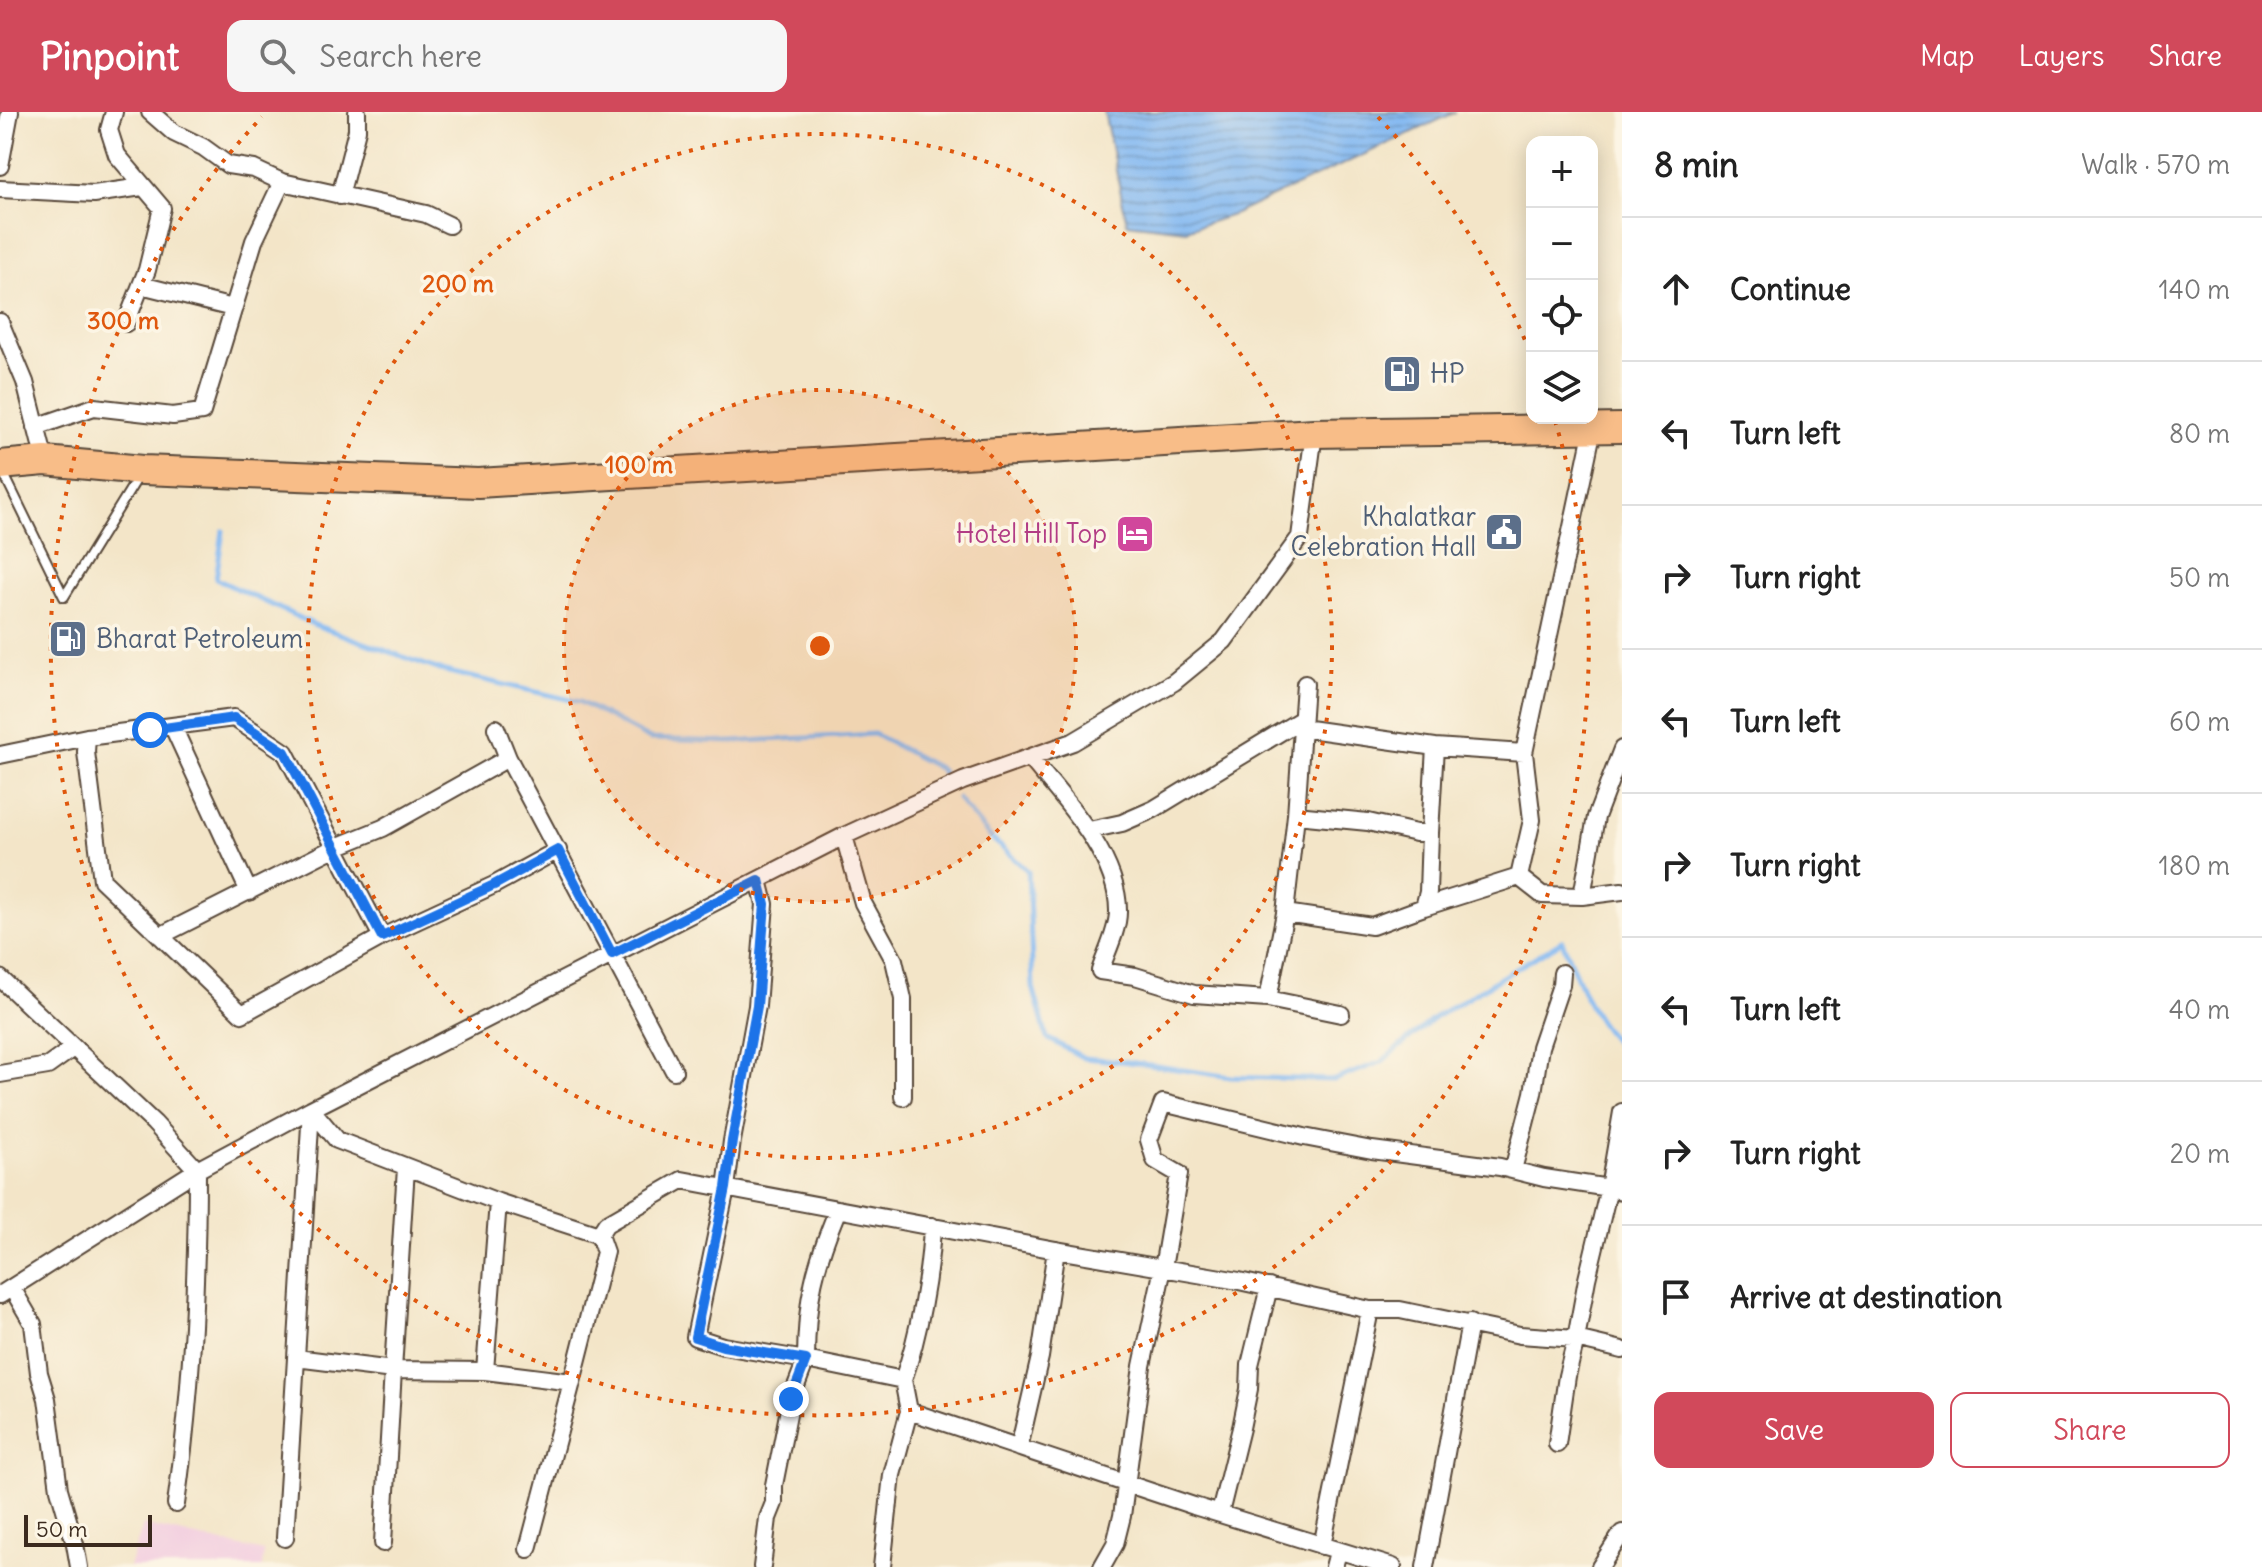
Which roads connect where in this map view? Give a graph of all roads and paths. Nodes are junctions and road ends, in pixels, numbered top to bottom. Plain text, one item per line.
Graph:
1 (10, 112) edge
2 (114, 112) edge
3 (150, 112) edge
4 (357, 112) edge
5 (0, 166) edge
6 (282, 182) junction
7 (142, 187) junction
8 (0, 189) edge
9 (340, 196) junction
10 (449, 225) dead end
11 (141, 285) junction
12 (233, 308) junction
13 (0, 322) edge
14 (126, 323) dead end
15 (36, 427) junction
16 (1593, 428) junction
17 (1622, 428) edge
18 (1314, 433) junction
19 (45, 461) junction
20 (0, 465) edge
21 (143, 470) junction
22 (1305, 684) dead end
23 (1302, 724) junction
24 (173, 727) junction
25 (496, 728) dead end
26 (87, 737) junction
27 (1435, 747) junction
28 (1622, 749) edge
29 (1524, 753) junction
30 (0, 755) edge
31 (508, 758) junction
32 (1030, 758) junction
33 (1296, 815) junction
34 (1089, 830) junction
35 (1430, 833) junction
36 (844, 836) junction
37 (336, 847) junction
38 (558, 850) junction
39 (1519, 877) junction
40 (759, 880) junction
41 (1622, 891) edge
42 (249, 892) junction
43 (1582, 896) junction
44 (1424, 907) junction
45 (1285, 913) junction
46 (160, 936) junction
47 (382, 937) junction
48 (612, 954) junction
49 (1562, 973) dead end
50 (0, 978) edge
51 (1268, 999) junction
52 (1341, 1014) dead end
53 (73, 1048) junction
54 (674, 1071) dead end
55 (0, 1074) edge
56 (903, 1097) dead end
57 (311, 1109) junction
58 (1622, 1112) edge
59 (406, 1168) junction
60 (197, 1170) junction
61 (1513, 1170) junction
62 (726, 1188) junction
63 (1615, 1190) edge
64 (498, 1202) junction
65 (838, 1209) junction
66 (932, 1226) junction
67 (599, 1235) junction
68 (1056, 1250) junction
69 (1163, 1268) junction
70 (1269, 1287) junction
71 (6, 1291) edge
72 (1370, 1310) junction
73 (1470, 1323) junction
74 (1576, 1339) junction
75 (1622, 1350) edge
76 (296, 1358) junction
77 (806, 1360) junction
78 (393, 1370) junction
79 (485, 1371) junction
80 (903, 1380) junction
81 (572, 1382) junction
82 (909, 1411) junction
83 (1557, 1444) dead end
84 (1019, 1448) junction
85 (1128, 1482) junction
86 (176, 1504) dead end
87 (1220, 1513) junction
88 (1622, 1533) edge
89 (285, 1538) dead end
90 (383, 1543) dead end
91 (528, 1549) dead end
92 (1331, 1555) edge
93 (79, 1567) edge
94 (762, 1567) edge
95 (882, 1567) edge
96 (1102, 1567) edge
97 (1393, 1567) edge
98 (1425, 1567) edge
99 (1600, 1567) edge

1 - 5 street
2 - 7 street
3 - 6 street
4 - 9 street
6 - 9 street
6 - 12 street
7 - 8 street
7 - 11 street
9 - 10 street
11 - 12 street
11 - 14 street
12 - 15 street
13 - 15 street
15 - 19 street
16 - 17 highway
16 - 18 highway
16 - 29 street
18 - 21 highway
18 - 32 street
19 - 20 highway
19 - 21 highway
20 - 21 lane
22 - 23 street
23 - 27 street
23 - 33 street
23 - 34 street
24 - 26 street
24 - 37 street
24 - 42 street
25 - 31 street
26 - 30 street
26 - 46 street
27 - 29 street
27 - 35 street
28 - 43 street
29 - 39 street
31 - 37 street
31 - 38 street
32 - 34 street
32 - 36 street
33 - 35 street
33 - 45 street
34 - 51 street
35 - 44 street
36 - 40 street
36 - 56 street
37 - 42 street
37 - 47 street
38 - 47 street
38 - 48 street
39 - 43 street
39 - 44 street
40 - 48 street
40 - 62 street
41 - 43 street
42 - 46 street
44 - 45 street
45 - 51 street
46 - 47 street
48 - 54 street
48 - 57 street
49 - 61 street
50 - 53 street
51 - 52 street
53 - 55 street
53 - 60 street
57 - 59 street
57 - 60 street
57 - 76 street
58 - 63 street
59 - 64 street
59 - 78 street
60 - 71 street
60 - 86 street
61 - 63 street
61 - 69 street
62 - 65 street
62 - 67 street
62 - 77 street
63 - 74 street
64 - 67 street
64 - 79 street
65 - 66 street
65 - 77 street
66 - 68 street
66 - 80 street
67 - 81 street
68 - 69 street
68 - 84 street
69 - 70 street
69 - 85 street
70 - 72 street
70 - 87 street
71 - 93 street
72 - 73 street
72 - 92 street
73 - 74 street
73 - 98 street
74 - 75 street
74 - 83 street
76 - 78 street
76 - 89 street
77 - 80 street
77 - 94 street
78 - 79 street
78 - 90 street
79 - 81 street
80 - 82 street
81 - 91 street
82 - 84 street
82 - 95 street
84 - 85 street
85 - 87 street
85 - 96 street
87 - 92 street
88 - 99 street
92 - 97 street

